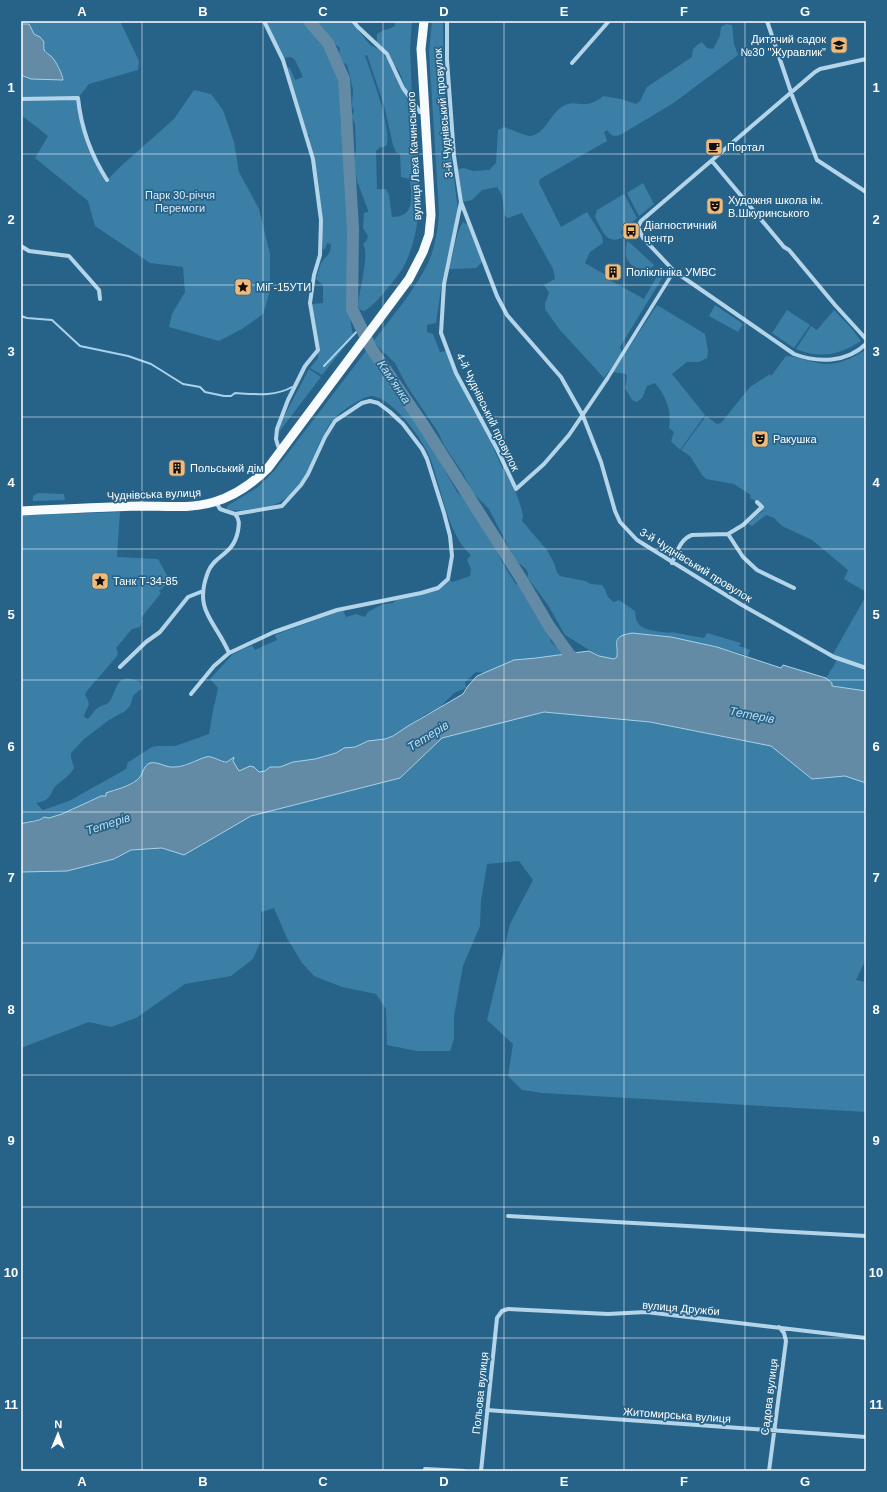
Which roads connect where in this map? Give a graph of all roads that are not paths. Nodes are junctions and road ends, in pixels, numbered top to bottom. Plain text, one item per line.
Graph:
1 (264, 21) edge
2 (353, 21) edge
3 (419, 21) edge
4 (424, 21) edge
5 (447, 21) edge
6 (609, 21) edge
7 (767, 21) edge
8 (866, 59) edge
9 (572, 63) dead end
10 (791, 92) junction
11 (21, 99) edge
12 (420, 112) junction
13 (712, 161) junction
14 (107, 180) dead end
15 (866, 192) edge
16 (461, 202) junction
17 (21, 246) edge
18 (674, 271) junction
19 (100, 299) dead end
20 (390, 302) junction
21 (866, 339) edge
22 (866, 344) edge
23 (344, 363) junction
24 (607, 379) joint
25 (583, 416) junction
26 (278, 446) junction
27 (215, 499) junction
28 (757, 502) dead end
29 (21, 506) edge
30 (21, 511) edge
31 (235, 514) junction
32 (728, 534) junction
33 (672, 563) junction
34 (794, 588) dead end
35 (202, 591) junction
36 (229, 653) junction
37 (120, 667) dead end
38 (866, 668) edge
39 (191, 694) dead end
40 (508, 1216) dead end
41 (866, 1236) edge
42 (497, 1318) joint
43 (779, 1327) junction
44 (866, 1338) edge
45 (487, 1410) junction
46 (774, 1430) junction
47 (866, 1437) edge
48 (425, 1469) dead end
49 (464, 1471) edge
50 (481, 1471) edge
51 (769, 1471) edge

1 - 26 street
2 - 12 street
3 - 12 main road, вулиця Леха Качинського
4 - 20 main road, вулиця Леха Качинського
5 - 16 street, 3-й Чуднівський провулок
6 - 9 street
7 - 10 street
8 - 10 street
10 - 13 street
10 - 15 street
11 - 14 street
12 - 20 main road, вулиця Леха Качинського
13 - 18 street
13 - 21 street
16 - 25 street, 3-й Чуднівський провулок
16 - 25 street, 4-й Чуднівський провулок
17 - 19 street
18 - 22 street
18 - 24 street
20 - 23 main road
23 - 26 main road, Чуднівська вулиця
23 - 27 main road, Чуднівська вулиця
24 - 25 street
25 - 33 street, 3-й Чуднівський провулок
26 - 27 main road, Чуднівська вулиця
27 - 29 main road, Чуднівська вулиця
27 - 30 main road, Чуднівська вулиця
27 - 31 street
28 - 32 street
31 - 35 street
31 - 36 street
32 - 33 street
32 - 34 street
33 - 38 street, 3-й Чуднівський провулок
35 - 36 street
35 - 37 street
36 - 39 street
40 - 41 street
42 - 43 street, вулиця Дружби
42 - 45 street, Польова вулиця
43 - 44 street, вулиця Дружби
43 - 46 street, Садова вулиця
45 - 46 street, Житомирська вулиця
45 - 50 street, Польова вулиця
46 - 47 street, Житомирська вулиця
46 - 51 street, Садова вулиця
48 - 49 street

